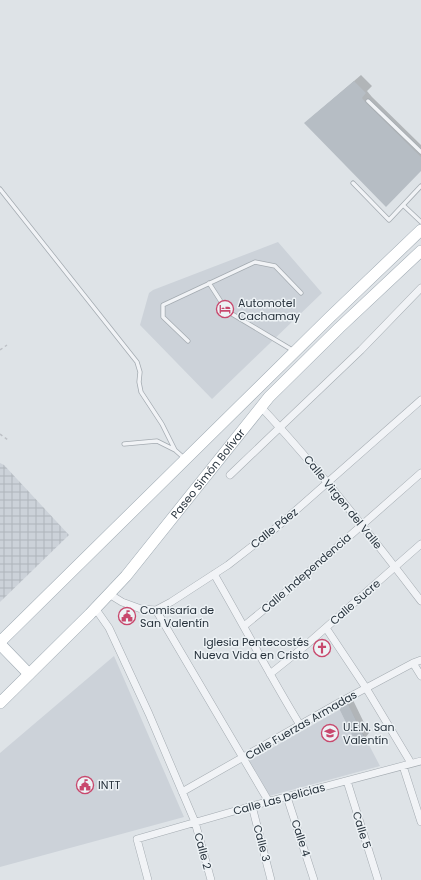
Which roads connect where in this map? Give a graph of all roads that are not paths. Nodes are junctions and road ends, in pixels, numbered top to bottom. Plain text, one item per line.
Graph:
1 (368, 101) dead end
2 (421, 152) edge
3 (353, 183) dead end
4 (421, 186) edge
5 (0, 189) edge
6 (403, 205) junction
7 (421, 222) edge
8 (421, 230) edge
9 (421, 251) edge
10 (210, 283) junction
11 (421, 288) edge
12 (301, 293) dead end
13 (188, 342) dead end
14 (294, 351) junction
15 (421, 400) edge
16 (261, 407) junction
17 (280, 428) junction
18 (124, 444) dead end
19 (175, 450) junction
20 (186, 460) junction
21 (421, 473) edge
22 (230, 476) dead end
23 (328, 482) junction
24 (362, 525) junction
25 (421, 544) edge
26 (395, 567) junction
27 (214, 574) junction
28 (109, 594) junction
29 (421, 601) edge
30 (95, 608) junction
31 (156, 610) junction
32 (244, 626) junction
33 (326, 628) junction
34 (0, 643) edge
35 (421, 660) edge
36 (413, 663) junction
37 (29, 674) junction
38 (270, 674) junction
39 (421, 676) edge
40 (366, 688) junction
41 (0, 703) edge
42 (300, 725) junction
43 (243, 758) junction
44 (421, 761) edge
45 (411, 764) junction
46 (403, 766) junction
47 (346, 781) junction
48 (182, 792) junction
49 (287, 797) junction
50 (269, 802) junction
51 (252, 806) junction
52 (195, 822) junction
53 (421, 822) edge
54 (148, 880) edge
55 (211, 880) edge
56 (271, 880) edge
57 (314, 880) edge
58 (378, 880) edge

1 - 2 lane
3 - 6 lane
4 - 6 lane
5 - 19 lane
6 - 7 lane
8 - 14 main road, Paseo Simón Bolívar
9 - 16 main road, Paseo Simón Bolívar
10 - 12 lane
10 - 13 lane
10 - 14 lane
11 - 17 street, Paseo Simón Bolívar
14 - 20 main road, Paseo Simón Bolívar
15 - 23 street, Calle Páez
16 - 17 street, Calle Virgen del Valle
16 - 28 main road, Paseo Simón Bolívar
17 - 22 street, Paseo Simón Bolívar
17 - 23 street, Calle Virgen del Valle
18 - 19 lane
19 - 20 lane
20 - 34 main road, Paseo Simón Bolívar
21 - 24 street, Calle Independencia
23 - 24 street, Calle Virgen del Valle
23 - 27 street, Calle Páez
24 - 26 street, Calle Virgen del Valle
24 - 32 street, Calle Independencia
25 - 26 street, Calle Sucre
26 - 29 street, Calle Virgen del Valle
26 - 33 street, Calle Sucre
27 - 31 street, Calle Páez
27 - 32 street
28 - 30 main road, Paseo Simón Bolívar
28 - 31 street
30 - 37 main road, Paseo Simón Bolívar
30 - 48 street, Calle 2
31 - 43 street
32 - 38 street
33 - 38 street, Calle Sucre
33 - 40 street
34 - 37 main road
35 - 36 street, Calle Fuerzas Armadas
36 - 39 street
36 - 40 street, Calle Fuerzas Armadas
37 - 41 main road, Paseo Simón Bolívar
38 - 42 street
40 - 42 street, Calle Fuerzas Armadas
40 - 45 street
42 - 43 street, Calle Fuerzas Armadas
43 - 48 street, Calle Fuerzas Armadas
43 - 50 street
44 - 45 street, Calle Las Delicias
45 - 46 street, Calle Las Delicias
46 - 47 street, Calle Las Delicias
46 - 53 street
47 - 49 street, Calle Las Delicias
47 - 58 street, Calle 5
48 - 52 street, Calle 2
49 - 50 street, Calle Las Delicias
49 - 57 street, Calle 4
50 - 51 street, Calle Las Delicias
51 - 52 street, Calle Las Delicias
51 - 56 street, Calle 3
52 - 54 street, Calle Las Delicias
52 - 55 street, Calle 2

